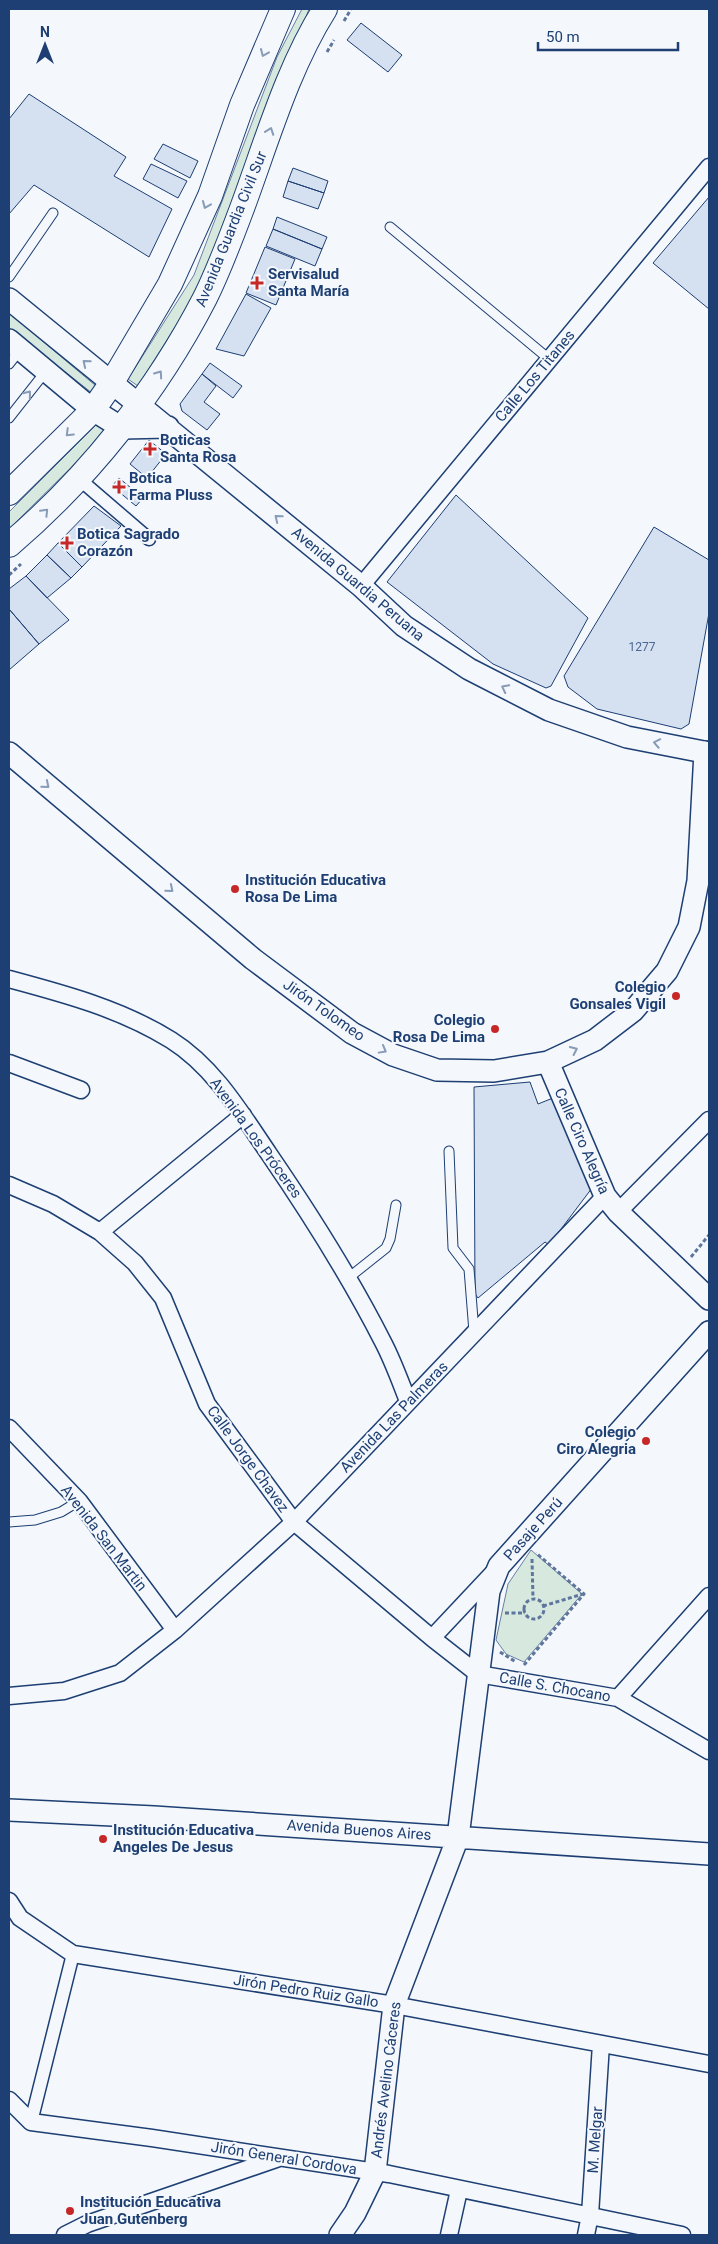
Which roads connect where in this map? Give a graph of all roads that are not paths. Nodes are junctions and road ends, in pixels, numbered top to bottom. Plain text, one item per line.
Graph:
1 (325, 9) edge
2 (279, 13) edge
3 (709, 167) edge
4 (53, 213) dead end
5 (390, 227) dead end
6 (9, 276) edge
7 (9, 299) edge
8 (13, 351) edge
9 (549, 359) junction
10 (46, 371) junction
11 (111, 384) junction
12 (138, 404) junction
13 (93, 410) junction
14 (9, 418) edge
15 (168, 427) junction
16 (122, 428) junction
17 (78, 478) junction
18 (9, 493) edge
19 (149, 539) dead end
20 (9, 545) edge
21 (361, 586) junction
22 (707, 752) edge
23 (9, 753) edge
24 (9, 979) edge
25 (548, 1062) junction
26 (9, 1063) edge
27 (81, 1090) dead end
28 (243, 1115) junction
29 (709, 1120) edge
30 (449, 1151) dead end
31 (9, 1184) edge
32 (605, 1196) junction
33 (396, 1205) dead end
34 (618, 1212) junction
35 (100, 1232) junction
36 (348, 1280) junction
37 (709, 1299) edge
38 (474, 1332) junction
39 (709, 1332) edge
40 (408, 1401) junction
41 (9, 1428) edge
42 (79, 1501) junction
43 (9, 1522) edge
44 (294, 1522) junction
45 (499, 1566) junction
46 (709, 1596) edge
47 (175, 1630) junction
48 (432, 1638) junction
49 (478, 1674) junction
50 (9, 1696) edge
51 (618, 1698) junction
52 (709, 1751) edge
53 (9, 1810) edge
54 (458, 1837) junction
55 (708, 1852) edge
56 (9, 1901) edge
57 (73, 1954) junction
58 (394, 2005) junction
59 (601, 2044) junction
60 (709, 2064) edge
61 (9, 2100) edge
62 (31, 2122) junction
63 (283, 2157) junction
64 (375, 2172) junction
65 (459, 2190) junction
66 (590, 2215) junction
67 (65, 2235) edge
68 (340, 2235) edge
69 (449, 2235) edge
70 (586, 2235) edge
71 (682, 2235) edge

12 -> 1 main road, Avenida Guardia Civil Sur
2 -> 11 main road
3 - 9 street, Calle Los Titanes
4 - 6 lane
5 - 9 lane
11 -> 7 street, Avenida Guardia Peruana
8 - 10 street
9 - 21 street, Calle Los Titanes
10 - 13 street
14 -> 10 lane
11 - 12 street, Avenida Guardia Peruana
11 - 13 main road
12 - 15 street, Avenida Guardia Peruana
12 - 16 main road, Avenida Guardia Civil Sur
13 - 16 street
13 -> 18 main road
15 - 16 street
21 -> 15 street, Avenida Guardia Peruana
16 - 17 main road, Avenida Guardia Civil Sur
17 - 19 street
20 -> 17 main road, Avenida Guardia Civil Sur
22 -> 21 street, Avenida Guardia Peruana
25 -> 22 street, Jirón Tolomeo
23 -> 25 street, Jirón Tolomeo
24 - 28 street, Avenida Los Próceres
25 - 32 street, Calle Ciro Alegría
26 - 27 street
28 - 35 street
28 - 36 street, Avenida Los Próceres
29 - 34 street
30 - 38 lane
31 - 35 street, Calle Jorge Chavez
32 - 34 street, Calle Ciro Alegría
32 - 38 street, Avenida Las Palmeras
33 - 36 lane
34 - 37 street, Calle Ciro Alegría
35 - 44 street, Calle Jorge Chavez
36 - 40 street, Avenida Los Próceres
38 - 40 street, Avenida Las Palmeras
39 - 45 street, Pasaje Perú
40 - 44 street, Avenida Las Palmeras
41 - 42 street, Avenida San Martin
42 - 43 lane
42 - 47 street, Avenida San Martin
44 - 47 street, Avenida Las Palmeras
44 - 48 street, Calle Jorge Chavez
45 - 48 street
45 - 49 street, Pasaje Perú
46 - 51 street
47 - 50 street, Avenida Las Palmeras
48 - 49 street, Calle Jorge Chavez
49 - 51 street, Calle S. Chocano
49 - 54 street, Pasaje Perú
51 - 52 street, Calle S. Chocano
53 - 54 street, Avenida Buenos Aires
54 - 55 street, Avenida Buenos Aires
54 - 58 street, Andrés Avelino Cáceres
56 - 57 street, Jirón Pedro Ruiz Gallo
57 - 58 street, Jirón Pedro Ruiz Gallo
57 - 62 street
58 - 59 street, Jirón Pedro Ruiz Gallo
58 - 64 street, Andrés Avelino Cáceres
59 - 60 street, Jirón Pedro Ruiz Gallo
59 - 66 street, M. Melgar
61 - 62 street
62 - 63 street, Jirón General Cordova
63 - 64 street, Jirón General Cordova
63 - 67 street
64 - 65 street, Jirón General Cordova
64 - 68 street, Andrés Avelino Cáceres
65 - 66 street, Jirón General Cordova
65 - 69 street
66 - 70 street, M. Melgar
66 - 71 street, Jirón General Cordova

